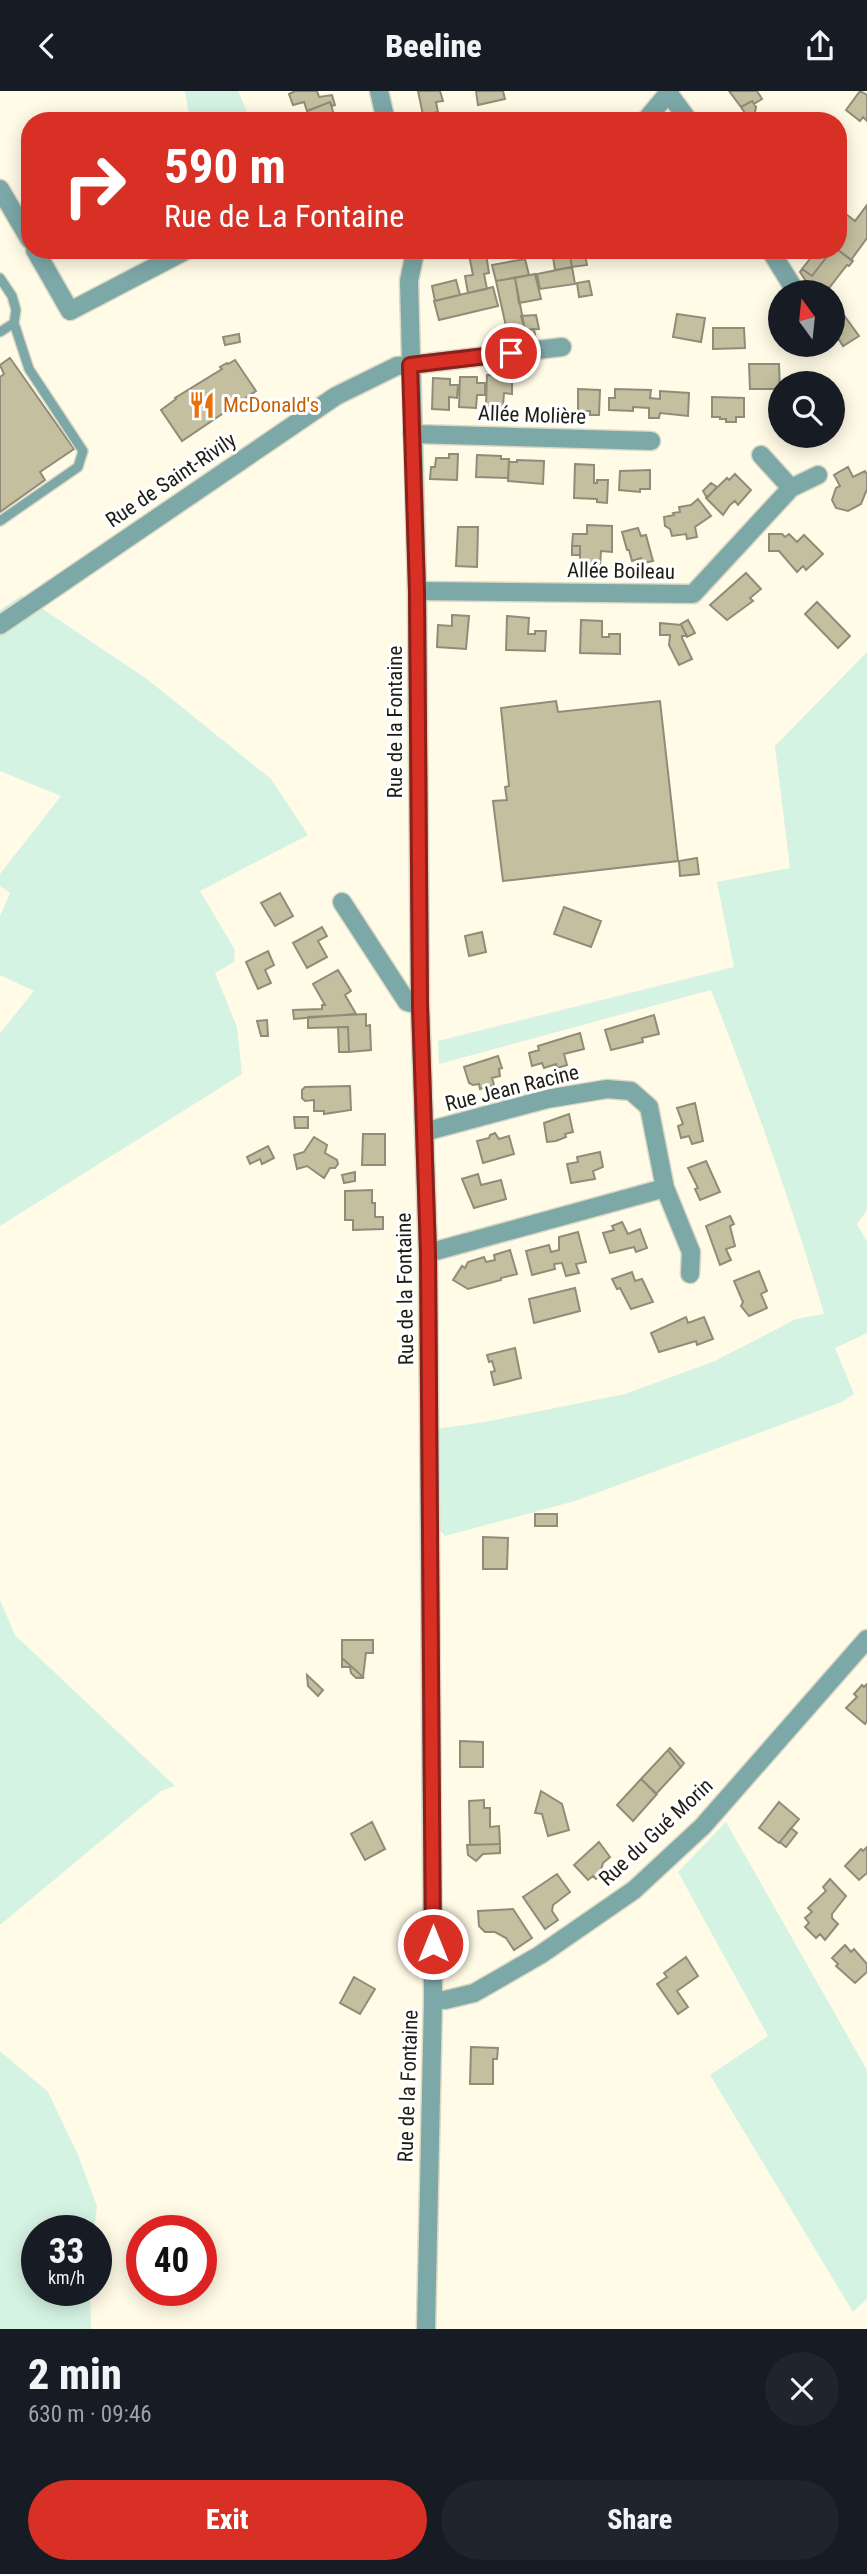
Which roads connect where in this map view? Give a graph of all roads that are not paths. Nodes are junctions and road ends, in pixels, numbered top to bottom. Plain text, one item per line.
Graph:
1 (379, 91) edge
2 (669, 92) edge
3 (384, 112) edge
4 (652, 112) edge
5 (683, 112) edge
6 (0, 189) edge
7 (21, 225) edge
8 (40, 259) edge
9 (170, 259) edge
10 (415, 259) edge
11 (776, 259) edge
12 (0, 278) edge
13 (789, 280) edge
14 (14, 323) junction
15 (0, 332) edge
16 (562, 347) dead end
17 (410, 365) junction
18 (412, 435) junction
19 (651, 442) dead end
20 (761, 455) dead end
21 (818, 475) dead end
22 (791, 488) junction
23 (0, 521) edge
24 (417, 591) junction
25 (0, 625) edge
26 (342, 902) dead end
27 (420, 1005) junction
28 (424, 1132) junction
29 (665, 1188) junction
30 (428, 1253) junction
31 (690, 1273) dead end
32 (867, 1639) edge
33 (433, 2000) junction
34 (426, 2329) edge

1 - 3 street
2 - 4 street
2 - 5 street
6 - 7 street
8 - 9 street
10 - 17 street, Rue de la Fontaine
11 - 13 street
12 - 14 lane
14 - 15 lane
14 - 23 lane
16 - 17 street
17 - 18 street, Rue de la Fontaine
17 - 25 street, Rue de Saint-Rivily
18 - 19 street, Allée Molière
18 - 24 street, Rue de la Fontaine
20 - 22 street
21 - 22 street, Allée Boileau
22 - 24 street, Allée Boileau
24 - 27 street, Rue de la Fontaine
26 - 27 street
27 - 28 street, Rue de la Fontaine
28 - 29 street, Rue Jean Racine
28 - 30 street, Rue de la Fontaine
29 - 30 street
29 - 31 street, Rue Jean Racine
30 - 33 street, Rue de la Fontaine
32 - 33 street, Rue du Gué Morin
33 - 34 street, Rue de la Fontaine

